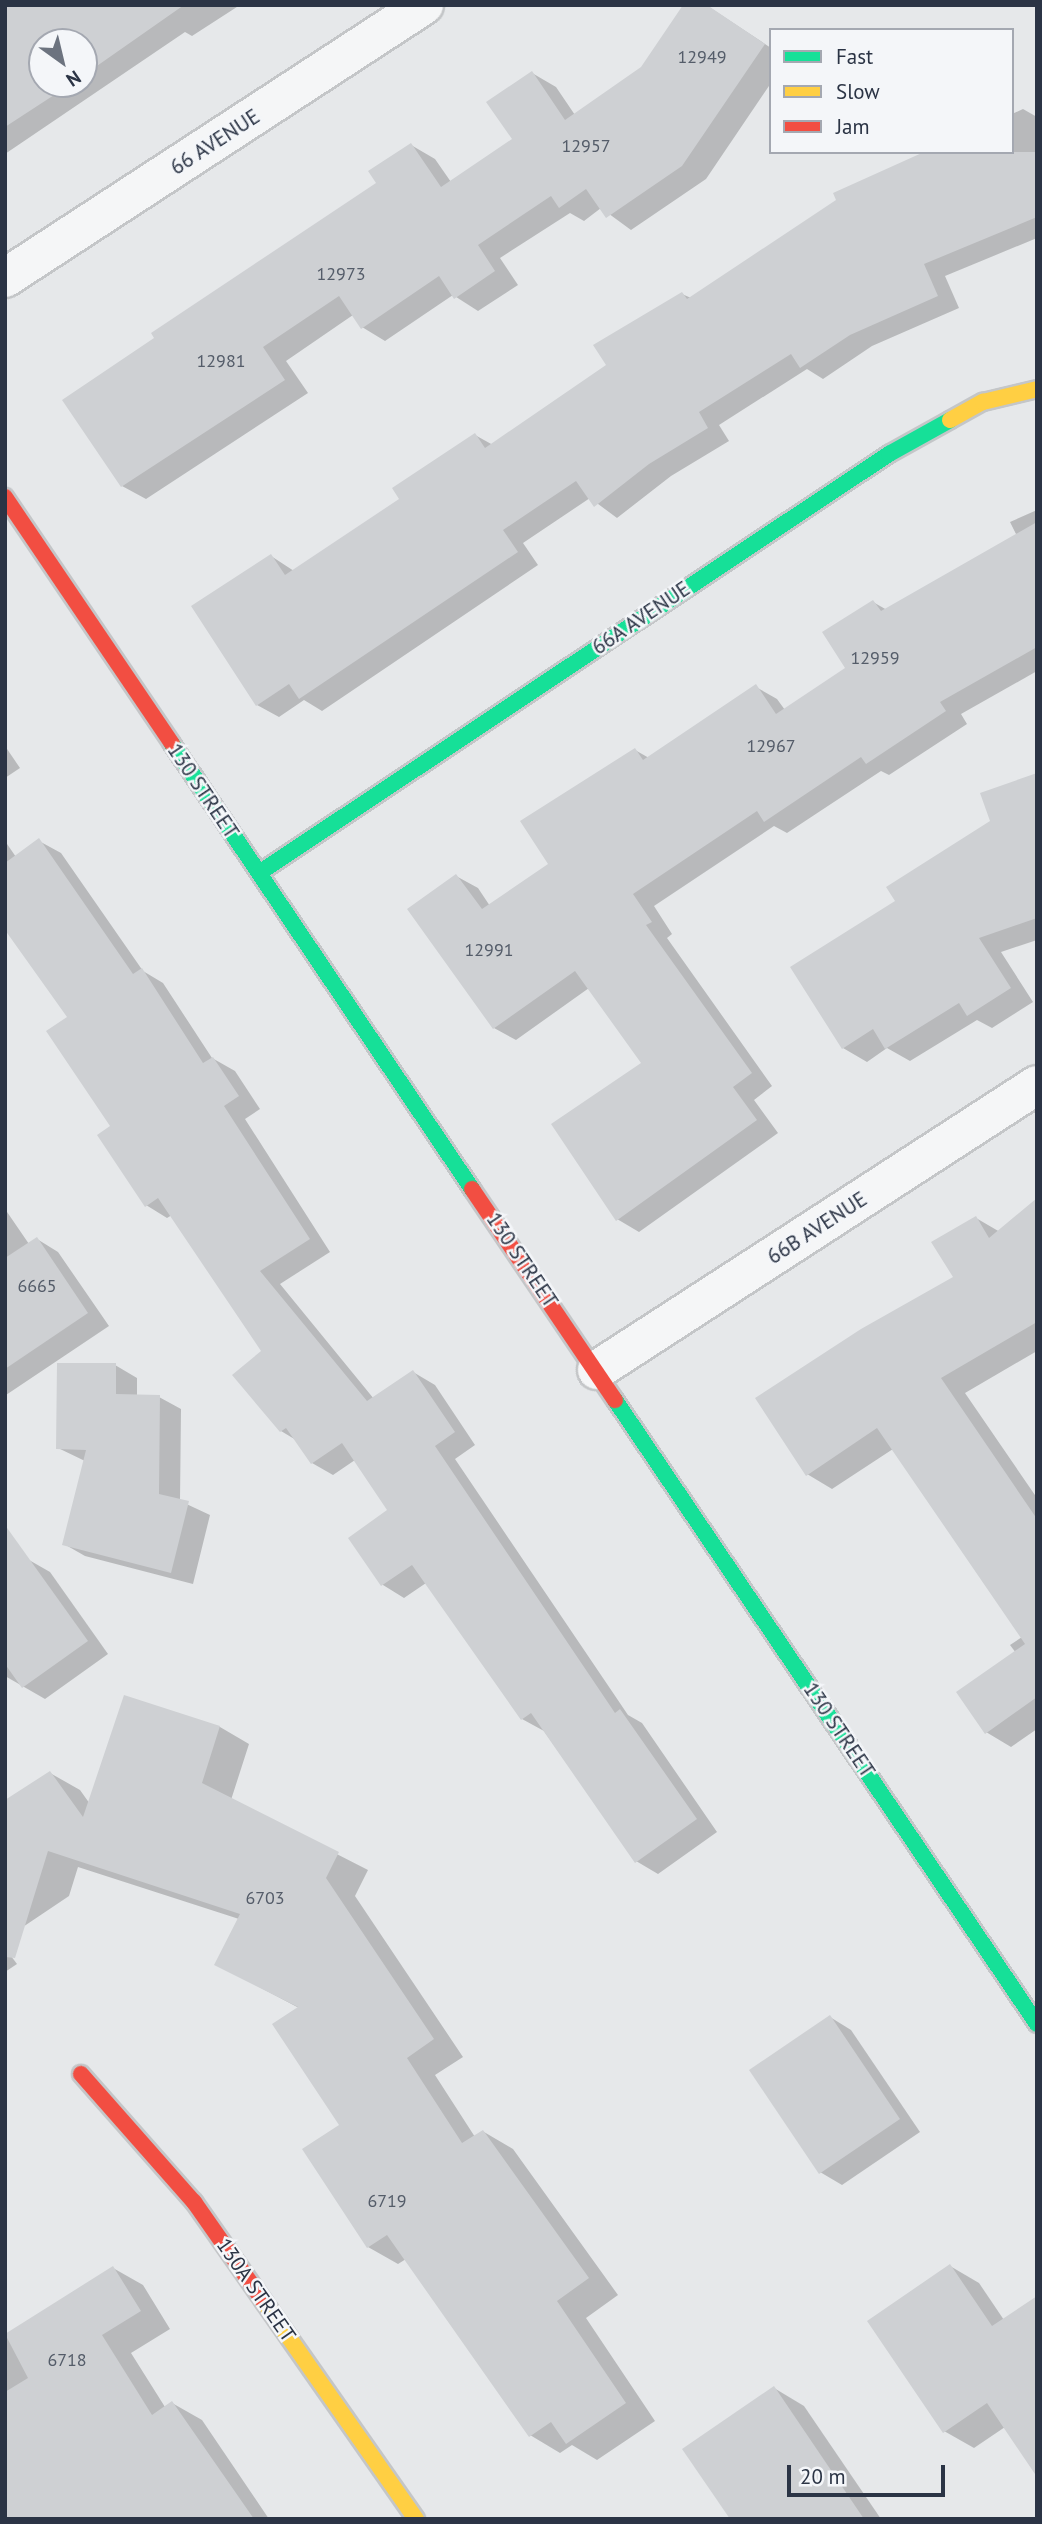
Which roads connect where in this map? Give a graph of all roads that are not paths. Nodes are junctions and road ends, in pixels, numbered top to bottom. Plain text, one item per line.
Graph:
1 (424, 5) edge
2 (5, 278) edge
3 (1037, 389) edge
4 (5, 497) edge
5 (259, 873) junction
6 (1037, 1085) edge
7 (597, 1370) junction
8 (1037, 2024) edge
9 (81, 2074) dead end
10 (416, 2519) edge

1 - 2 street, 66 AVENUE
3 - 5 street, 66A AVENUE
4 - 5 street, 130 STREET
5 - 7 street, 130 STREET
6 - 7 street, 66B AVENUE
7 - 8 street, 130 STREET
9 - 10 street, 130A STREET

